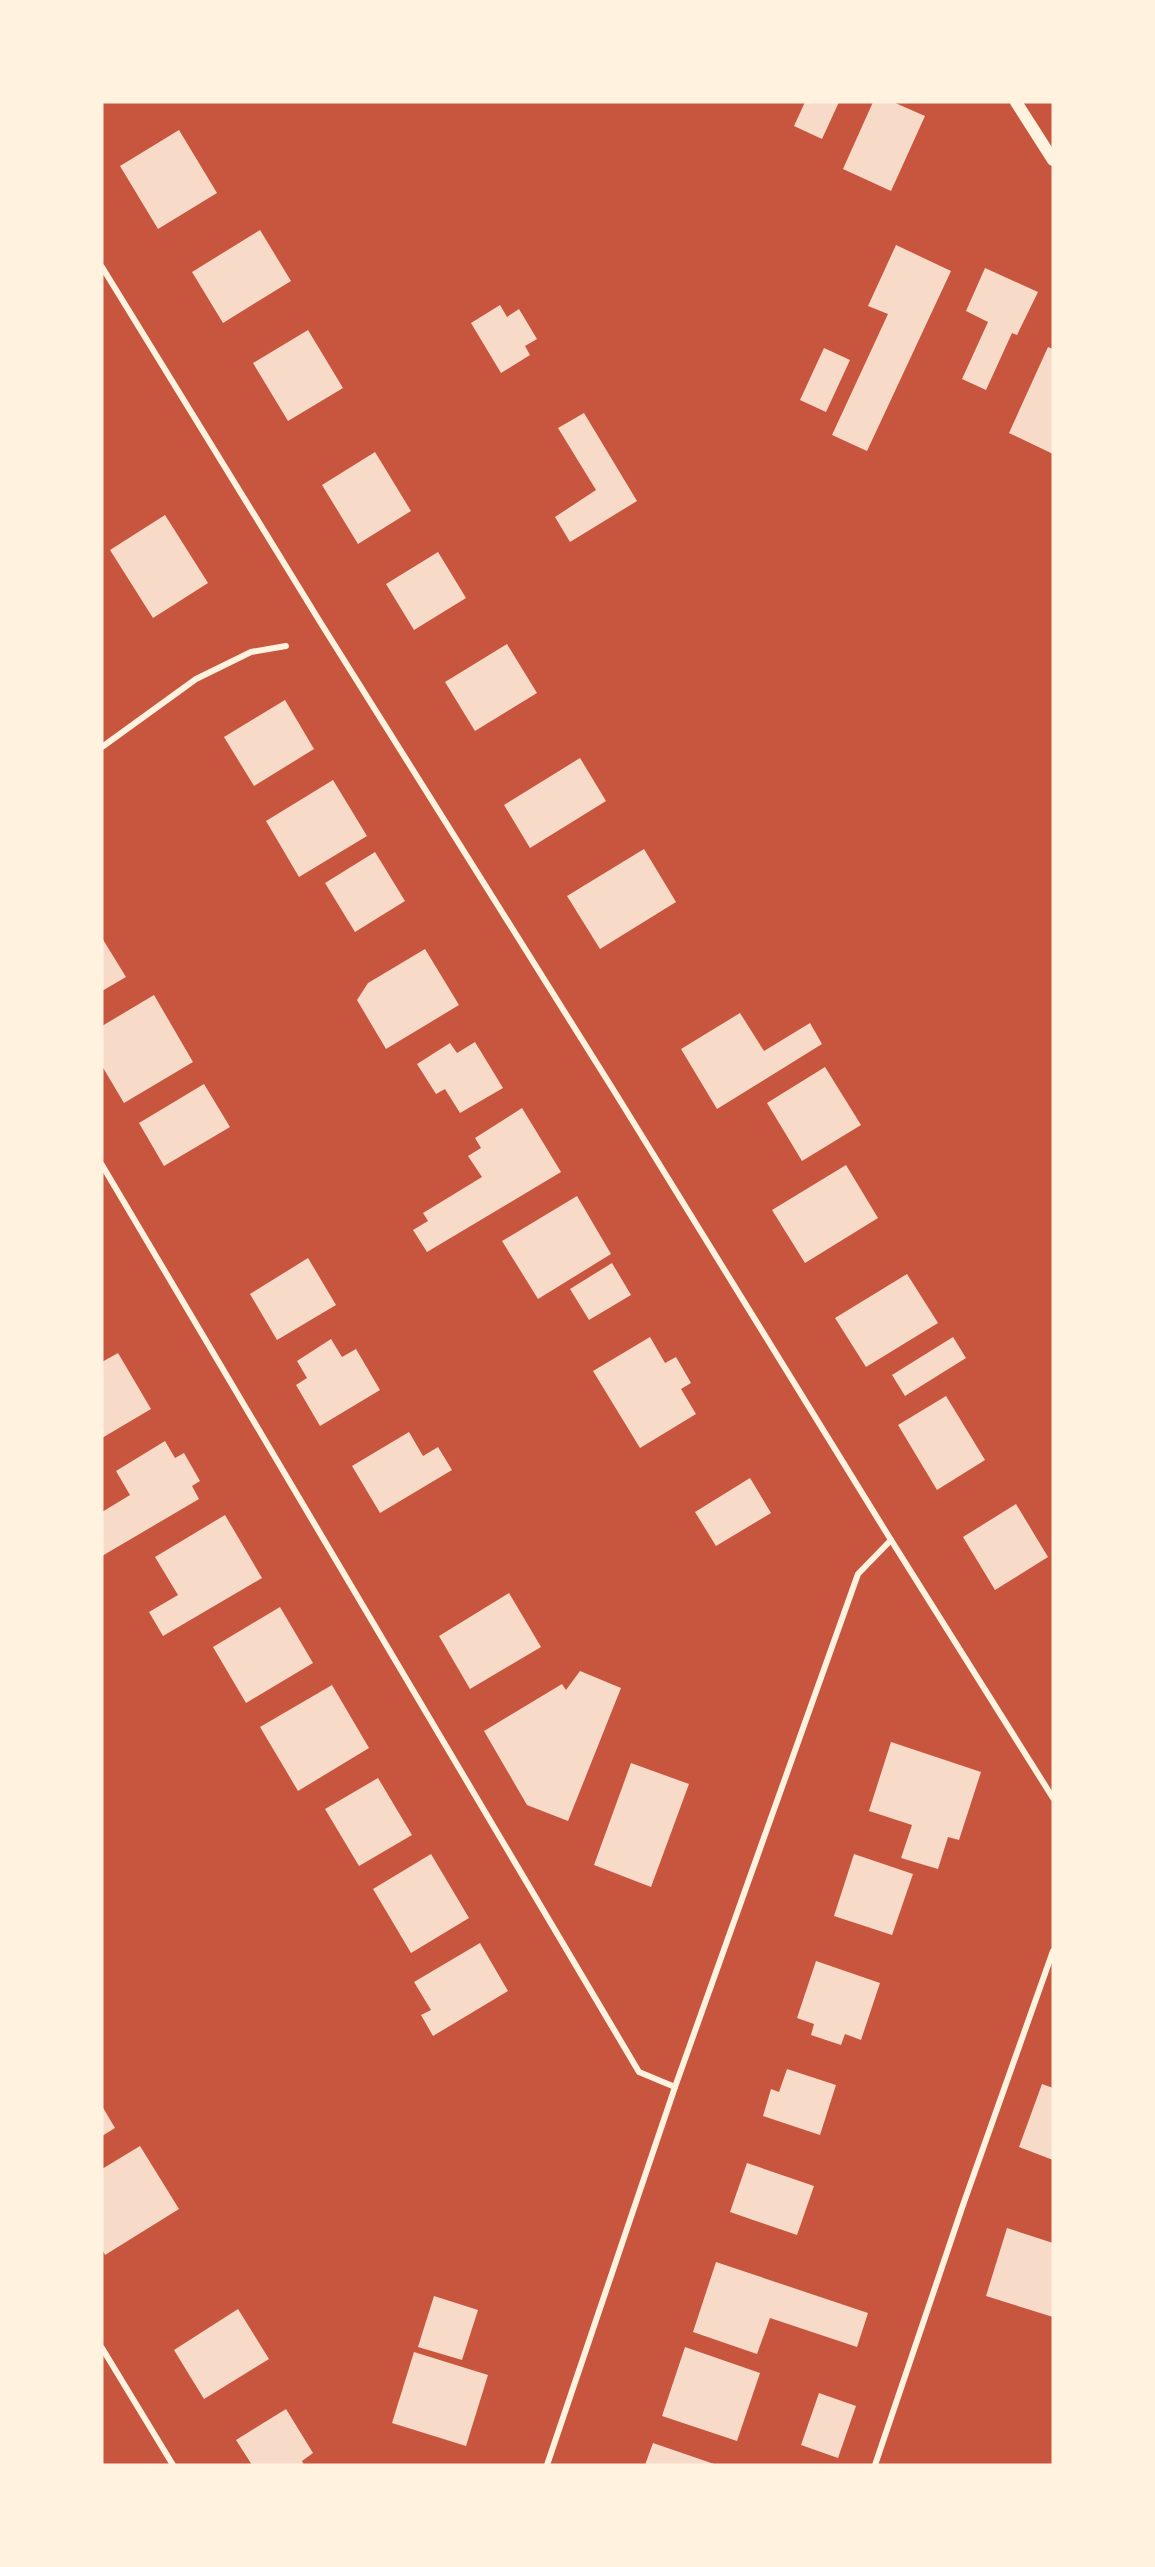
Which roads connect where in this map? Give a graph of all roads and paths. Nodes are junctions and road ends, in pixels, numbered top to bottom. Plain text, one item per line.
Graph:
1 (1016, 102) edge
2 (1053, 160) edge
3 (102, 267) edge
4 (286, 646) dead end
5 (102, 747) edge
6 (102, 1165) edge
7 (891, 1540) junction
8 (1053, 1798) edge
9 (1053, 1951) edge
10 (675, 2087) junction
11 (102, 2348) edge
12 (173, 2465) edge
13 (547, 2465) edge
14 (875, 2465) edge

1 - 2 main road
3 - 7 street
4 - 5 street
6 - 10 street
7 - 8 street
7 - 10 street
9 - 14 street
10 - 13 street
11 - 12 street

